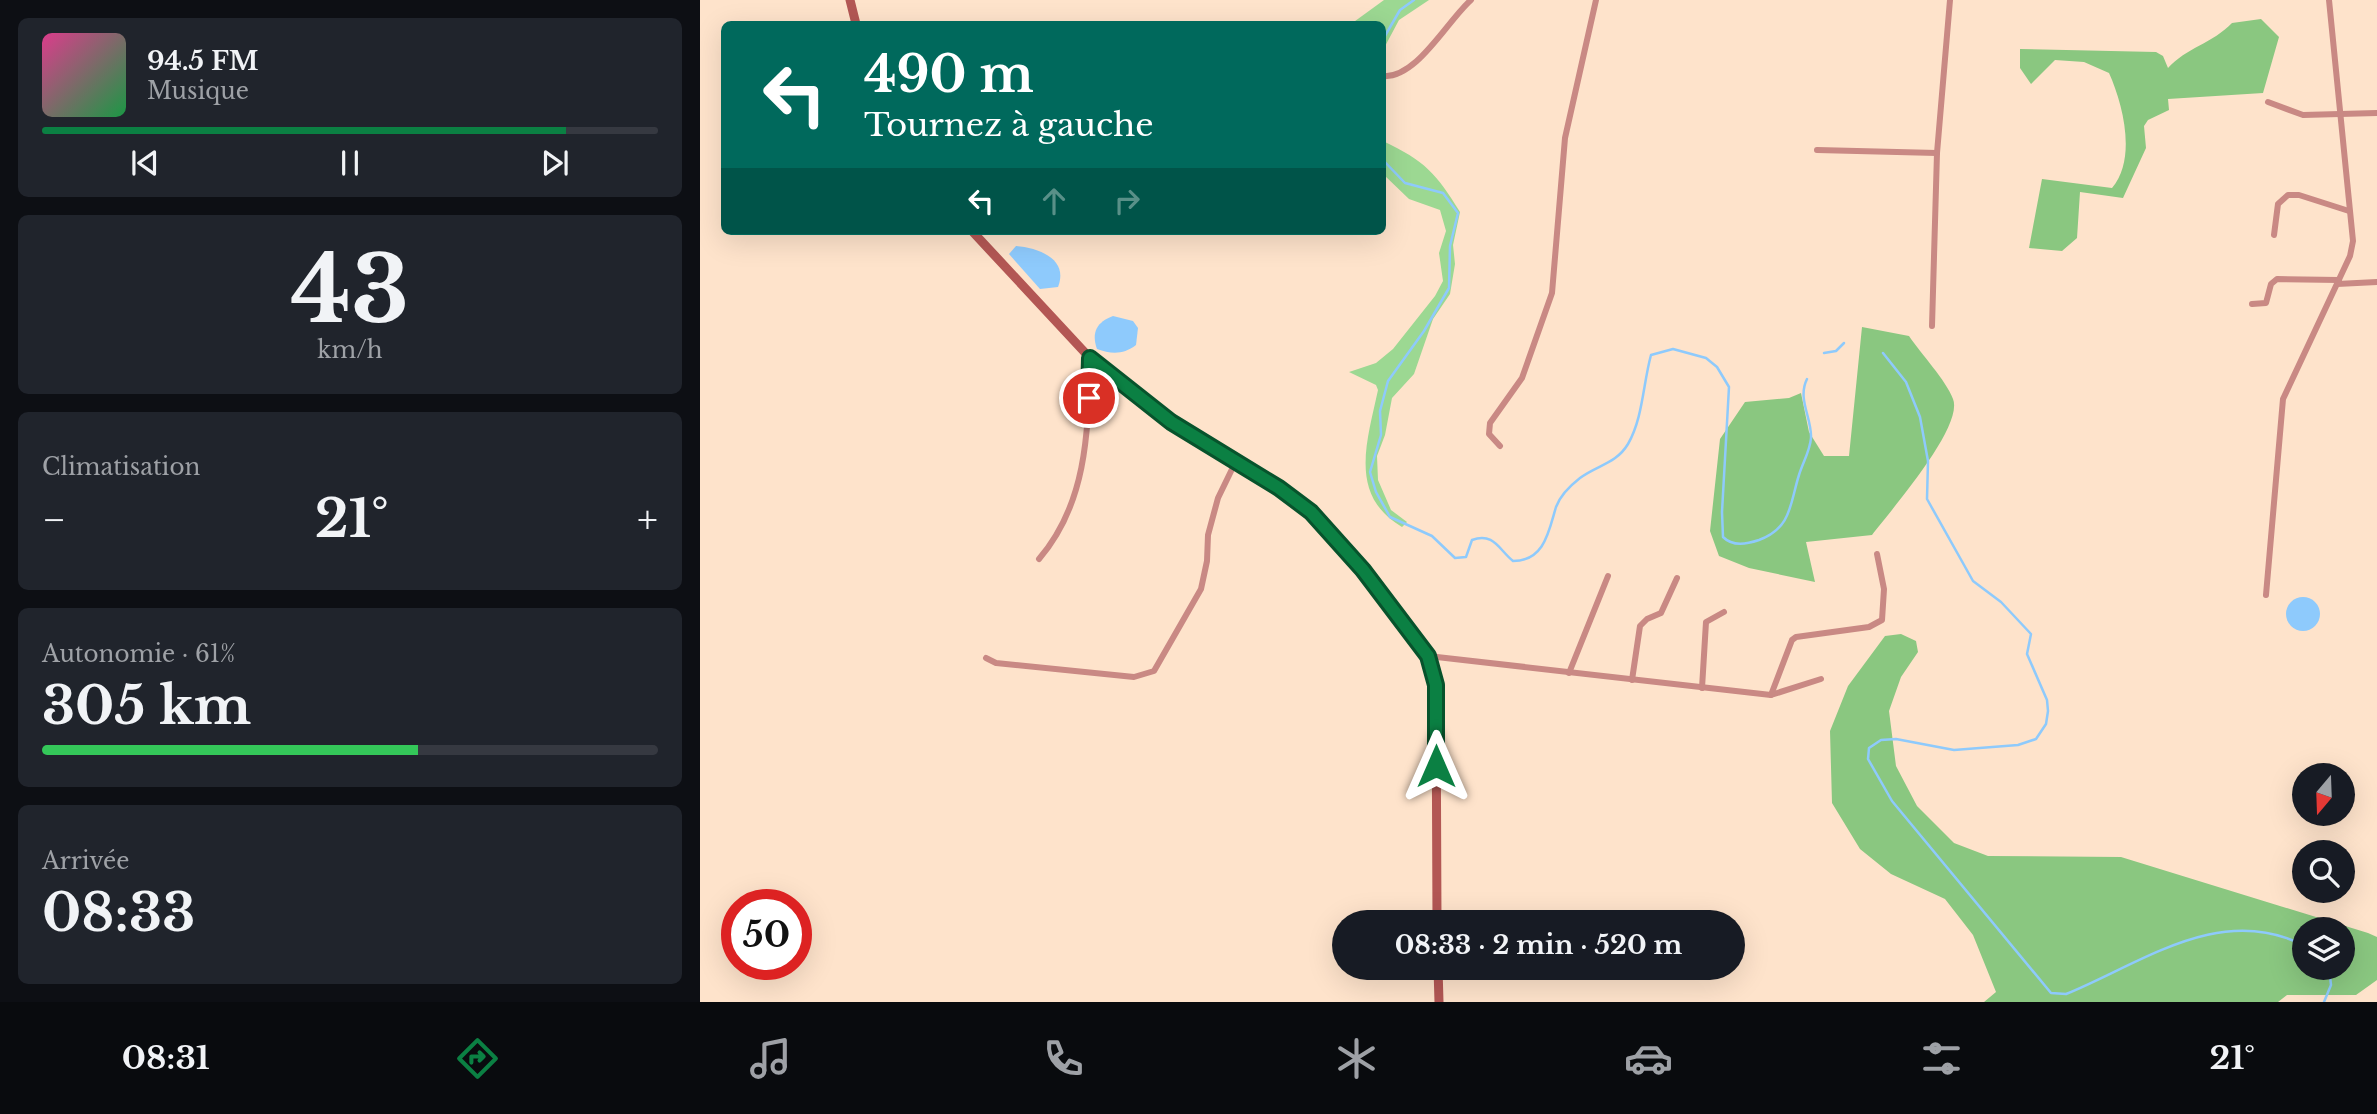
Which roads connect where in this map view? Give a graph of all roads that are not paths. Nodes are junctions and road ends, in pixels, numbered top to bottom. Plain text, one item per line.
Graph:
1 (849, 0) edge
2 (1471, 0) edge
3 (1596, 0) edge
4 (1950, 0) edge
5 (2329, 0) edge
6 (855, 21) edge
7 (1386, 76) edge
8 (2268, 102) dead end
9 (2377, 113) edge
10 (2341, 114) junction
11 (1817, 150) dead end
12 (1937, 153) junction
13 (2349, 211) junction
14 (976, 235) edge
15 (2274, 235) dead end
16 (2338, 282) junction
17 (2377, 282) edge
18 (2252, 304) dead end
19 (1932, 326) dead end
20 (1090, 358) junction
21 (1500, 446) dead end
22 (1235, 463) junction
23 (1877, 554) dead end
24 (1039, 559) dead end
25 (1608, 576) dead end
26 (1676, 578) dead end
27 (2266, 595) dead end
28 (1724, 612) dead end
29 (1428, 656) junction
30 (986, 658) dead end
31 (1569, 673) junction
32 (1821, 679) dead end
33 (1632, 680) junction
34 (1703, 688) junction
35 (1771, 695) junction
36 (1437, 910) edge
37 (1439, 980) edge
38 (1440, 1002) edge

1 - 6 main road
2 - 7 street
3 - 21 street
4 - 12 street
5 - 10 street
8 - 10 street
9 - 10 street
10 - 13 street
11 - 12 street
12 - 19 street
13 - 15 street
13 - 16 street
14 - 20 main road
16 - 17 street
16 - 18 street
16 - 27 street
20 - 22 main road
20 - 24 street
22 - 29 main road
22 - 30 street
23 - 35 street
25 - 31 street
26 - 33 street
28 - 34 street
29 - 31 street
29 - 36 main road
31 - 33 street
32 - 35 street
33 - 34 street
34 - 35 street
37 - 38 main road

